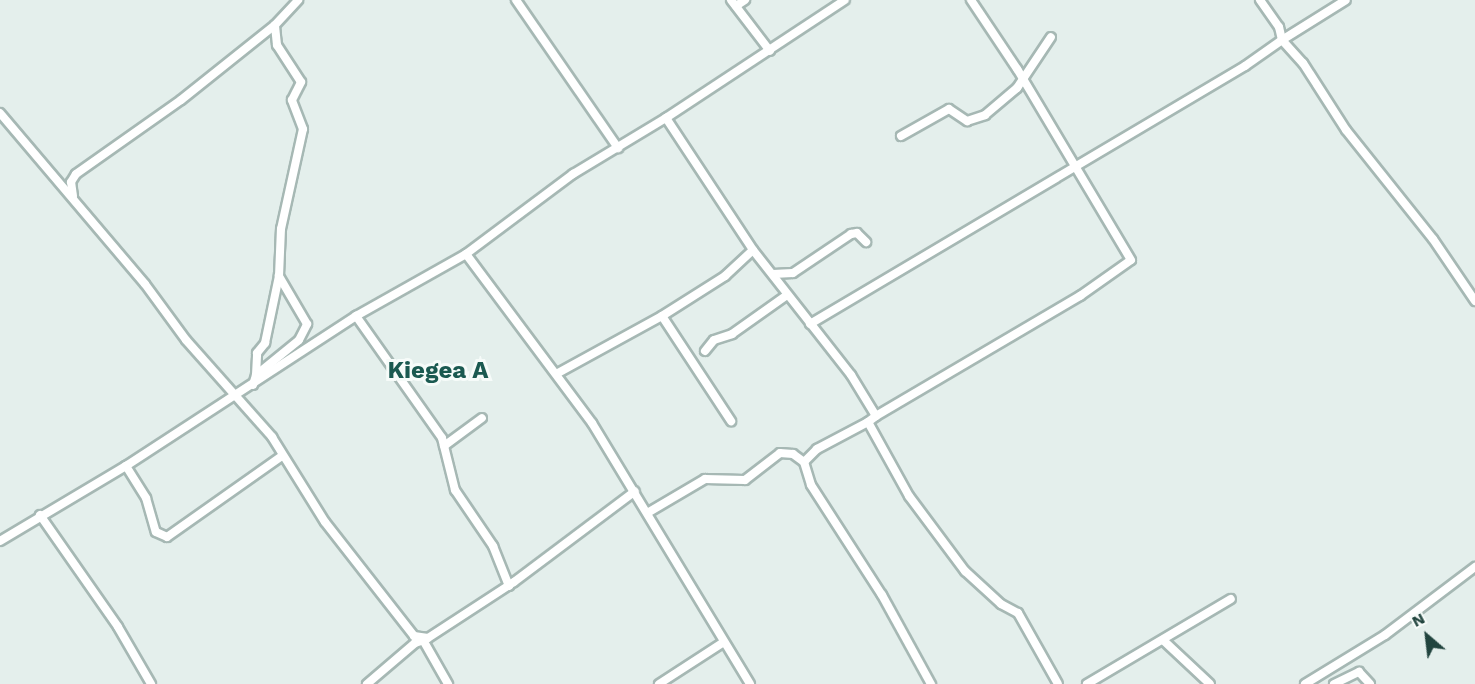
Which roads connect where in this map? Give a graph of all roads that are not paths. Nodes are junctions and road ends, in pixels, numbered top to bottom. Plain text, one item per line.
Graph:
1 (298, 0) edge
2 (516, 0) edge
3 (745, 0) edge
4 (845, 0) edge
5 (971, 0) edge
6 (1260, 0) edge
7 (1346, 0) edge
8 (733, 3) edge
9 (275, 25) junction
10 (1051, 37) dead end
11 (1282, 40) junction
12 (770, 51) junction
13 (1023, 80) junction
14 (0, 112) edge
15 (666, 118) junction
16 (901, 136) dead end
17 (618, 148) junction
18 (1073, 167) junction
19 (73, 197) junction
20 (866, 242) dead end
21 (753, 250) junction
22 (466, 254) junction
23 (773, 274) junction
24 (279, 276) junction
25 (787, 295) junction
26 (1475, 301) edge
27 (356, 316) junction
28 (662, 316) junction
29 (810, 324) junction
30 (705, 351) dead end
31 (558, 373) junction
32 (256, 375) junction
33 (253, 384) junction
34 (235, 396) junction
35 (876, 416) junction
36 (482, 418) dead end
37 (731, 421) dead end
38 (868, 422) junction
39 (444, 446) junction
40 (282, 456) junction
41 (804, 462) junction
42 (126, 466) junction
43 (634, 492) junction
44 (649, 513) junction
45 (40, 515) junction
46 (0, 541) edge
47 (1475, 567) edge
48 (509, 586) junction
49 (1231, 599) dead end
50 (426, 639) junction
51 (1163, 640) junction
52 (724, 642) junction
53 (151, 684) edge
54 (367, 684) edge
55 (448, 684) edge
56 (659, 684) edge
57 (750, 684) edge
58 (931, 684) edge
59 (1058, 684) edge
60 (1087, 684) edge
61 (1210, 684) edge
62 (1305, 684) edge
63 (1334, 684) edge
64 (1370, 684) edge

1 - 9 street
2 - 17 street
3 - 8 street
4 - 12 street
5 - 13 street
6 - 11 street
7 - 11 street
8 - 12 street
9 - 19 street
9 - 24 street
10 - 13 street
11 - 18 street
11 - 26 street
12 - 15 street
13 - 16 street
13 - 18 street
14 - 19 street
15 - 17 street
15 - 21 street
17 - 22 street
18 - 29 street
18 - 35 street
19 - 34 street
20 - 23 street
21 - 23 street
21 - 28 street
22 - 27 street
22 - 31 street
23 - 25 street
24 - 32 street
24 - 32 street
25 - 29 street
25 - 30 street
27 - 33 street
27 - 39 street
28 - 31 street
28 - 37 street
29 - 35 street
31 - 43 street
32 - 33 street
33 - 34 street
34 - 40 street
34 - 42 street
35 - 38 street
36 - 39 street
38 - 41 street
38 - 59 street
39 - 48 street
40 - 42 street
40 - 50 street
41 - 44 street
41 - 58 street
42 - 45 street
43 - 44 street
43 - 48 street
44 - 52 street
45 - 46 street
45 - 53 street
47 - 62 street
48 - 50 street
49 - 51 street
50 - 54 street
50 - 55 street
51 - 60 street
51 - 61 street
52 - 56 street
52 - 57 street
63 - 64 street

